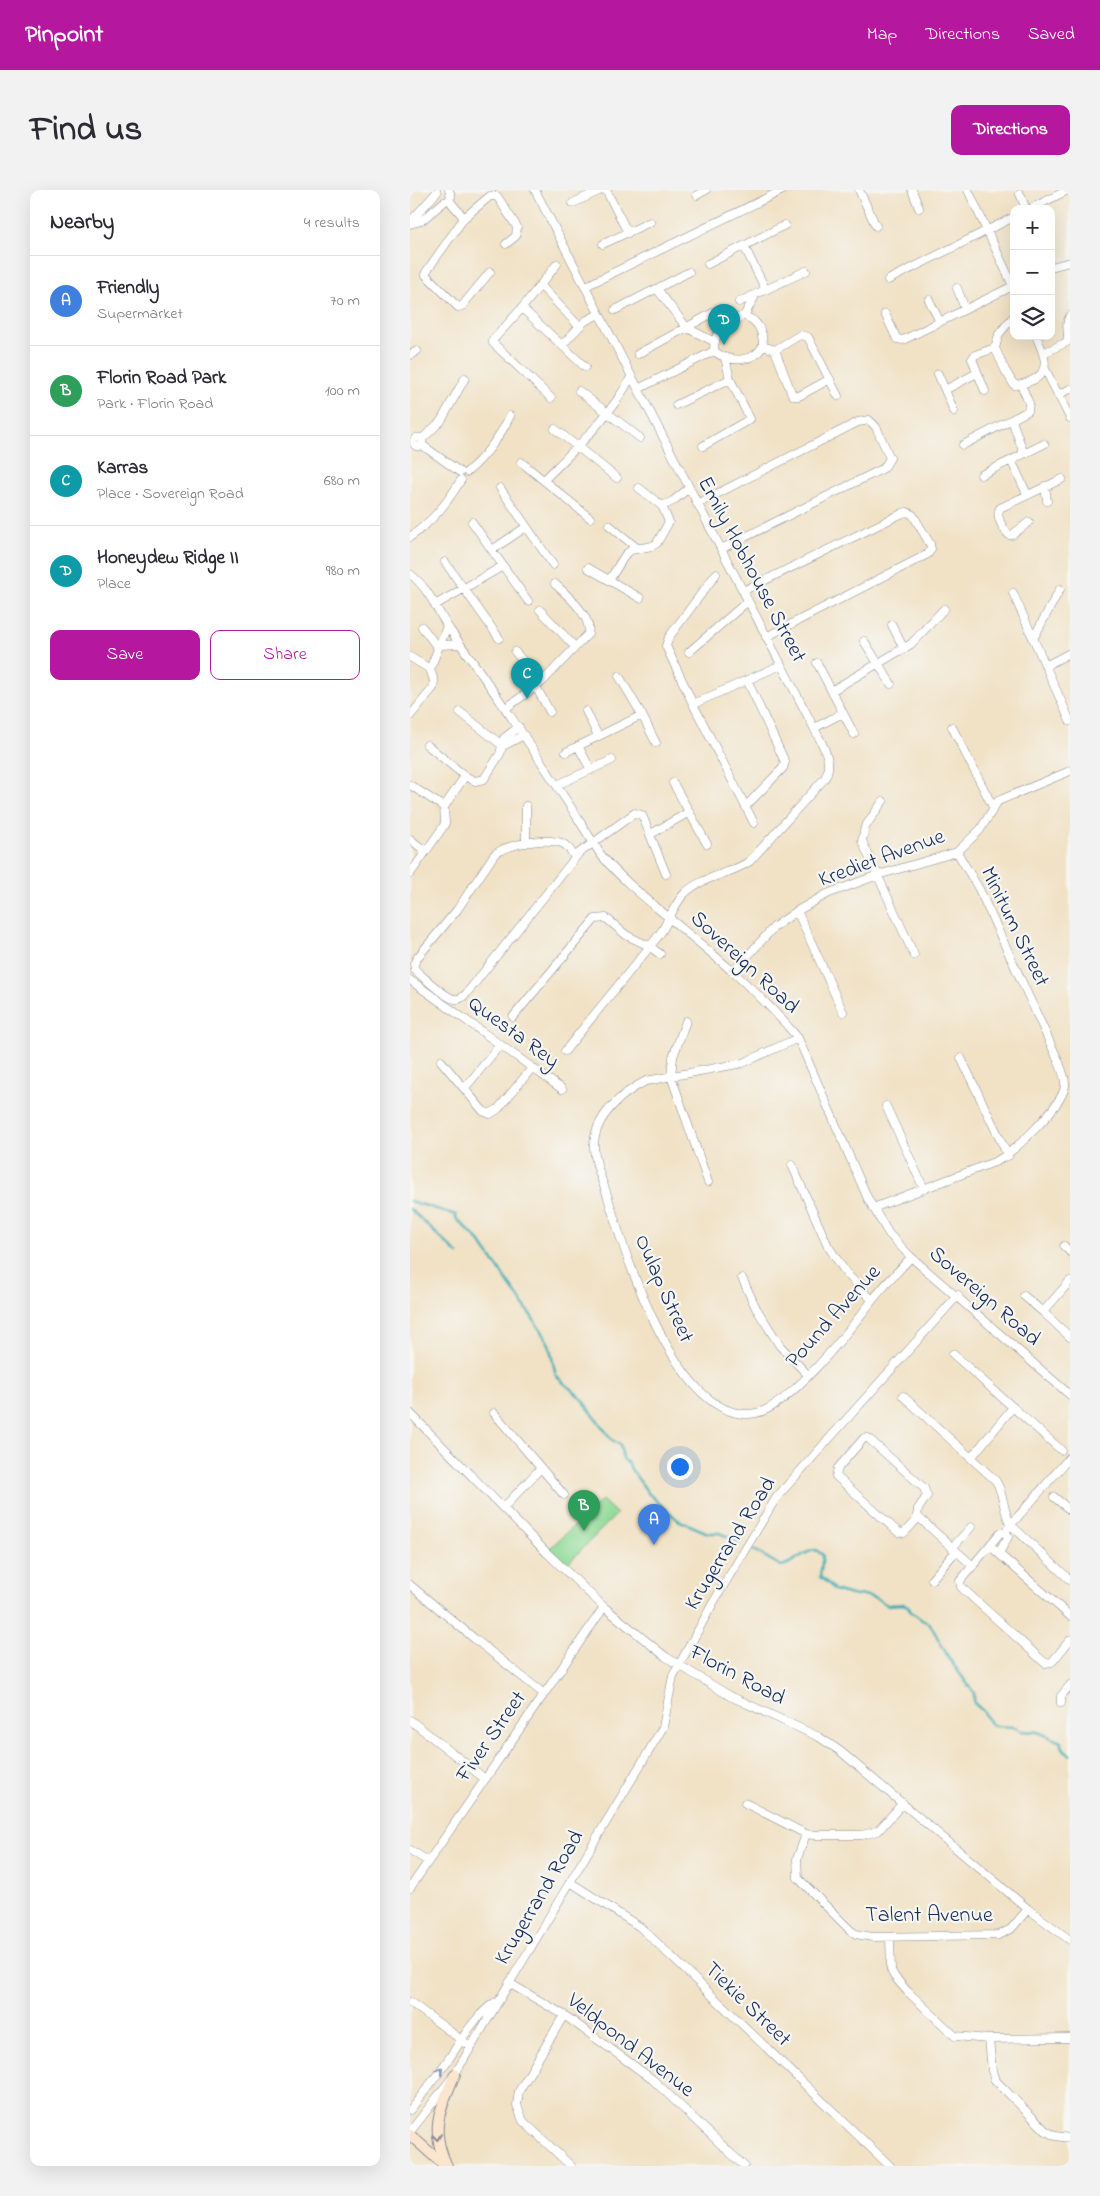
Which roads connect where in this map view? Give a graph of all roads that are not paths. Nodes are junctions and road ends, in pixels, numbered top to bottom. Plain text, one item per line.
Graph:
1 (450, 190) edge
2 (535, 190) edge
3 (601, 190) edge
4 (606, 190) edge
5 (706, 190) edge
6 (783, 190) edge
7 (859, 190) edge
8 (912, 190) edge
9 (968, 190) edge
10 (1068, 190) edge
11 (437, 191) edge
12 (1020, 194) dead end
13 (697, 195) dead end
14 (446, 201) junction
15 (572, 203) dead end
16 (1026, 205) edge
17 (1036, 205) edge
18 (919, 208) dead end
19 (464, 218) junction
20 (1010, 219) edge
21 (650, 222) dead end
22 (410, 223) edge
23 (785, 225) dead end
24 (876, 226) dead end
25 (987, 231) junction
26 (628, 233) junction
27 (506, 244) dead end
28 (603, 244) dead end
29 (744, 246) junction
30 (1070, 262) edge
31 (557, 264) dead end
32 (708, 264) dead end
33 (1055, 265) edge
34 (806, 271) dead end
35 (490, 272) dead end
36 (689, 272) dead end
37 (888, 280) dead end
38 (1010, 281) edge
39 (540, 285) junction
40 (586, 286) junction
41 (957, 288) dead end
42 (1010, 288) edge
43 (657, 289) junction
44 (766, 290) junction
45 (756, 294) junction
46 (929, 300) dead end
47 (739, 302) dead end
48 (522, 308) junction
49 (720, 309) dead end
50 (965, 309) junction
51 (615, 310) dead end
52 (599, 314) junction
53 (886, 314) dead end
54 (744, 316) junction
55 (1070, 316) edge
56 (1010, 321) edge
57 (940, 322) junction
58 (579, 326) junction
59 (687, 328) junction
60 (1038, 340) edge
61 (715, 342) junction
62 (562, 345) junction
63 (763, 346) junction
64 (995, 348) junction
65 (776, 350) junction
66 (714, 351) junction
67 (1043, 352) junction
68 (638, 354) dead end
69 (725, 357) junction
70 (585, 367) dead end
71 (1044, 369) junction
72 (977, 373) junction
73 (938, 374) dead end
74 (631, 377) junction
75 (465, 378) dead end
76 (730, 379) junction
77 (830, 379) junction
78 (1021, 385) junction
79 (638, 389) junction
80 (1070, 389) edge
81 (945, 390) junction
82 (579, 391) dead end
83 (985, 392) dead end
84 (1058, 395) junction
85 (838, 396) dead end
86 (550, 398) dead end
87 (676, 405) dead end
88 (954, 411) dead end
89 (607, 412) junction
90 (510, 416) dead end
91 (1070, 418) edge
92 (1012, 420) junction
93 (555, 429) dead end
94 (640, 438) dead end
95 (416, 443) edge
96 (1044, 444) dead end
97 (963, 445) dead end
98 (703, 446) dead end
99 (579, 447) junction
100 (1024, 454) junction
101 (1011, 460) junction
102 (521, 462) dead end
103 (463, 475) junction
104 (981, 475) dead end
105 (617, 478) dead end
106 (1062, 479) dead end
107 (544, 480) junction
108 (1045, 486) junction
109 (500, 488) dead end
110 (639, 488) dead end
111 (688, 488) junction
112 (1027, 494) junction
113 (1047, 501) dead end
114 (698, 504) junction
115 (662, 506) junction
116 (590, 518) dead end
117 (472, 522) dead end
118 (1029, 522) dead end
119 (609, 525) dead end
120 (526, 527) junction
121 (410, 537) edge
122 (637, 548) junction
123 (721, 549) junction
124 (492, 550) junction
125 (445, 562) dead end
126 (553, 565) dead end
127 (503, 566) junction
128 (588, 568) dead end
129 (716, 574) dead end
130 (412, 578) edge
131 (610, 579) junction
132 (555, 584) dead end
133 (464, 588) junction
134 (1060, 589) dead end
135 (743, 591) junction
136 (1013, 593) dead end
137 (640, 598) dead end
138 (528, 601) dead end
139 (748, 601) junction
140 (435, 605) junction
141 (944, 609) dead end
142 (540, 610) dead end
143 (892, 625) dead end
144 (447, 626) junction
145 (422, 627) dead end
146 (766, 637) junction
147 (499, 638) dead end
148 (1033, 639) junction
149 (864, 641) dead end
150 (460, 644) junction
151 (440, 647) junction
152 (574, 647) junction
153 (904, 649) junction
154 (515, 652) dead end
155 (689, 652) dead end
156 (1070, 653) edge
157 (410, 657) edge
158 (817, 663) dead end
159 (879, 664) junction
160 (782, 666) junction
161 (1045, 666) junction
162 (430, 669) junction
163 (619, 676) dead end
164 (747, 680) junction
165 (539, 684) junction
166 (891, 684) dead end
167 (832, 690) junction
168 (693, 704) junction
169 (506, 708) junction
170 (586, 711) dead end
171 (460, 712) dead end
172 (550, 712) dead end
173 (843, 713) junction
174 (642, 715) junction
175 (410, 716) edge
176 (1070, 720) edge
177 (519, 727) junction
178 (952, 727) dead end
179 (814, 728) junction
180 (854, 734) dead end
181 (524, 735) junction
182 (598, 736) junction
183 (656, 743) dead end
184 (427, 745) dead end
185 (503, 746) junction
186 (578, 746) junction
187 (566, 752) dead end
188 (612, 760) dead end
189 (591, 770) junction
190 (1070, 771) edge
191 (465, 776) junction
192 (673, 782) dead end
193 (410, 785) edge
194 (557, 785) junction
195 (883, 801) dead end
196 (526, 806) dead end
197 (746, 806) junction
198 (444, 807) junction
199 (993, 807) junction
200 (689, 812) junction
201 (754, 823) dead end
202 (651, 834) junction
203 (410, 839) edge
204 (592, 842) junction
205 (526, 843) junction
206 (707, 844) dead end
207 (425, 851) junction
208 (957, 852) junction
209 (575, 858) junction
210 (410, 874) edge
211 (666, 874) dead end
212 (878, 874) junction
213 (797, 911) junction
214 (669, 917) junction
215 (650, 946) junction
216 (660, 954) dead end
217 (914, 955) dead end
218 (733, 972) junction
219 (410, 980) edge
220 (842, 1012) dead end
221 (513, 1017) dead end
222 (686, 1021) dead end
223 (798, 1038) junction
224 (500, 1045) junction
225 (565, 1051) dead end
226 (961, 1058) dead end
227 (441, 1062) dead end
228 (532, 1068) junction
229 (671, 1076) junction
230 (465, 1088) junction
231 (562, 1089) dead end
232 (886, 1106) dead end
233 (1008, 1156) junction
234 (792, 1165) dead end
235 (708, 1182) dead end
236 (924, 1189) junction
237 (873, 1208) junction
238 (911, 1257) junction
239 (742, 1278) dead end
240 (1070, 1281) edge
241 (958, 1295) junction
242 (1024, 1296) dead end
243 (872, 1300) junction
244 (1043, 1312) junction
245 (1070, 1336) edge
246 (953, 1354) dead end
247 (808, 1375) junction
248 (1070, 1395) edge
249 (902, 1396) dead end
250 (1012, 1407) junction
251 (410, 1413) edge
252 (494, 1413) dead end
253 (756, 1413) joint
254 (1061, 1450) dead end
255 (1070, 1457) edge
256 (971, 1458) junction
257 (541, 1468) junction
258 (564, 1495) dead end
259 (1054, 1496) dead end
260 (503, 1508) junction
261 (1070, 1510) edge
262 (918, 1518) junction
263 (971, 1527) dead end
264 (1008, 1529) junction
265 (990, 1546) junction
266 (954, 1549) junction
267 (1000, 1553) junction
268 (973, 1566) junction
269 (1068, 1575) edge
270 (932, 1579) dead end
271 (410, 1585) edge
272 (604, 1607) junction
273 (1070, 1616) edge
274 (1070, 1640) edge
275 (680, 1666) junction
276 (1070, 1685) edge
277 (544, 1694) junction
278 (1061, 1703) dead end
279 (410, 1720) edge
280 (484, 1778) junction
281 (745, 1803) dead end
282 (903, 1803) junction
283 (806, 1834) junction
284 (410, 1850) edge
285 (428, 1861) junction
286 (570, 1882) junction
287 (410, 1888) edge
288 (1028, 1909) junction
289 (890, 1937) junction
290 (1070, 1940) edge
291 (509, 1983) junction
292 (498, 2001) junction
293 (410, 2002) edge
294 (564, 2015) junction
295 (1070, 2038) edge
296 (989, 2039) junction
297 (460, 2040) junction
298 (471, 2047) junction
299 (454, 2074) junction
300 (410, 2110) edge
301 (410, 2134) edge
302 (1070, 2138) edge
303 (446, 2166) edge
304 (570, 2166) edge
305 (744, 2166) edge
306 (890, 2166) edge

1 - 14 street
2 - 40 street, Emily Hobhouse Street
3 - 15 street
4 - 26 street
5 - 13 street
6 - 40 street
7 - 24 street
8 - 18 street
9 - 25 street
10 - 17 street
11 - 14 street
11 - 22 street
12 - 16 street
14 - 19 street
14 - 22 street
19 - 27 street
19 - 35 street
20 - 25 street
21 - 26 street
23 - 29 street
25 - 37 street
25 - 38 street
26 - 28 street
29 - 32 street
29 - 44 street
30 - 33 street
31 - 39 street
34 - 44 street
36 - 43 street
39 - 48 street
39 - 58 street
40 - 52 street, Emily Hobhouse Street
41 - 50 street
42 - 50 street
43 - 51 street
43 - 59 street
44 - 45 street
45 - 47 street
45 - 54 street
46 - 57 street
48 - 62 street
48 - 86 street
49 - 59 street
50 - 57 street
52 - 58 street
52 - 74 street, Emily Hobhouse Street
53 - 57 street
54 - 61 street
54 - 63 street
55 - 67 street
56 - 64 street
58 - 62 street
59 - 61 street
59 - 68 street
60 - 67 street
61 - 66 street
62 - 70 street
63 - 65 street
63 - 69 street
64 - 72 street
64 - 78 street
65 - 77 street
65 - 77 street
66 - 69 street
66 - 79 street
67 - 71 street
69 - 76 street
71 - 78 street
71 - 84 street
72 - 81 street
72 - 83 street
73 - 81 street
74 - 79 street, Emily Hobhouse Street
74 - 89 street
75 - 95 street
76 - 87 street
76 - 98 street
77 - 85 street
78 - 92 street
79 - 111 street, Emily Hobhouse Street
80 - 84 street
81 - 88 street
82 - 89 street
84 - 91 street
89 - 94 street
89 - 99 street
90 - 103 street
92 - 97 street
92 - 100 street
93 - 99 street
95 - 103 street
96 - 100 street
99 - 105 street
99 - 107 street
100 - 101 street
101 - 104 street
101 - 112 street
102 - 107 street
103 - 121 street
106 - 108 street
107 - 116 street
108 - 112 street
108 - 113 street
109 - 120 street
110 - 115 street
111 - 114 street, Emily Hobhouse Street
111 - 115 street
112 - 118 street
114 - 123 street, Emily Hobhouse Street
114 - 123 street
115 - 122 street
117 - 124 street
119 - 122 street
120 - 124 street
120 - 126 street
122 - 131 street
123 - 135 street, Emily Hobhouse Street
124 - 127 street
125 - 133 street
127 - 133 street
127 - 138 street
128 - 131 street
129 - 168 street
130 - 140 street, Sovereign Road
131 - 137 street
132 - 152 street
133 - 140 street
133 - 147 street
134 - 148 street
135 - 139 street, Emily Hobhouse Street
135 - 146 street
136 - 148 street
139 - 146 street, Emily Hobhouse Street
139 - 155 street
140 - 144 street, Sovereign Road
141 - 153 street
142 - 152 street
143 - 153 street
144 - 150 street, Sovereign Road
144 - 151 street
145 - 151 street
146 - 160 street, Emily Hobhouse Street
148 - 161 street
149 - 159 street
150 - 151 street
150 - 169 street, Sovereign Road
151 - 162 street
152 - 165 street
153 - 159 street
154 - 165 street
156 - 161 street
157 - 162 street
158 - 167 street
159 - 166 street
159 - 167 street
160 - 164 street
160 - 179 street, Emily Hobhouse Street
161 - 176 street
162 - 175 street
163 - 174 street
164 - 168 street
164 - 197 street
165 - 169 street
165 - 172 street
167 - 173 street
168 - 197 street
169 - 177 street, Sovereign Road
170 - 182 street
171 - 185 street
173 - 179 street
173 - 180 street
174 - 182 street
174 - 183 street
177 - 181 street, Sovereign Road
177 - 185 street
178 - 199 street
179 - 214 street, Emily Hobhouse Street
181 - 185 street
181 - 194 street, Sovereign Road
182 - 186 street
184 - 191 street
185 - 191 street
186 - 187 street
186 - 189 street
188 - 189 street
189 - 194 street
190 - 199 street, Krediet Avenue
191 - 198 street
192 - 200 street
193 - 198 street
194 - 204 street, Sovereign Road
195 - 212 street
196 - 205 street
197 - 201 street
198 - 207 street
199 - 208 street, Krediet Avenue
200 - 202 street
200 - 206 street
202 - 204 street
202 - 211 street
203 - 207 street
204 - 209 street
204 - 214 street, Sovereign Road
205 - 209 street
205 - 209 street
207 - 210 street
208 - 212 street, Krediet Avenue
208 - 233 street, Minitum Street
212 - 213 street, Krediet Avenue
212 - 217 street
213 - 218 street, Krediet Avenue
213 - 220 street
214 - 215 street, Emily Hobhouse Street
214 - 218 street, Sovereign Road
215 - 216 street
215 - 221 street
215 - 225 street, Emily Hobhouse Street
218 - 223 street, Sovereign Road
219 - 224 street, Questa Rey
222 - 229 street
223 - 229 street
223 - 237 street, Sovereign Road
224 - 228 street, Questa Rey
224 - 230 street
226 - 233 street
227 - 230 street
228 - 230 street
228 - 231 street, Questa Rey
229 - 235 street
229 - 253 street, Oulap Street
232 - 236 street
233 - 236 street
234 - 243 street
236 - 237 street
237 - 238 street, Sovereign Road
238 - 241 street, Sovereign Road
238 - 243 street, Pound Avenue
239 - 247 street
240 - 244 street
241 - 248 street, Sovereign Road
241 - 275 street, Krugerrand Road
242 - 244 street
243 - 247 street, Pound Avenue
244 - 245 street
246 - 250 street
247 - 253 street, Pound Avenue
249 - 256 street
250 - 254 street
250 - 256 street
251 - 260 street, Florin Road
252 - 257 street
255 - 264 street
256 - 264 street
257 - 258 street
257 - 260 street
259 - 261 street
260 - 272 street, Florin Road
262 - 262 street
262 - 266 street
263 - 266 street
264 - 265 street
264 - 267 street
264 - 269 street
265 - 267 street
265 - 268 street
266 - 268 street
266 - 270 street
267 - 273 street
268 - 274 street
271 - 277 street
272 - 275 street, Florin Road
272 - 277 street, Fiver Street
275 - 282 street, Florin Road
275 - 286 street, Krugerrand Road
276 - 278 street
277 - 280 street, Fiver Street
279 - 280 street
280 - 285 street, Fiver Street
281 - 283 street
282 - 283 street
282 - 288 street, Florin Road
283 - 289 street, Talent Avenue
284 - 285 street
285 - 287 street, Fiver Street
286 - 291 street, Krugerrand Road
286 - 306 street, Tiekie Street
288 - 289 street, Talent Avenue
288 - 290 street, Florin Road
289 - 296 street
291 - 292 street, Krugerrand Road
291 - 294 street, Veldpond Avenue
292 - 297 street, Krugerrand Road
292 - 298 street, Krugerrand Road
293 - 297 street
294 - 304 street
294 - 305 street, Veldpond Avenue
295 - 296 street
296 - 302 street
297 - 298 street
300 -> 297 street, Krugerrand Road
298 - 299 street, Krugerrand Road
299 - 301 street, Krugerrand Road
299 -> 303 main road
301 - 303 main road

